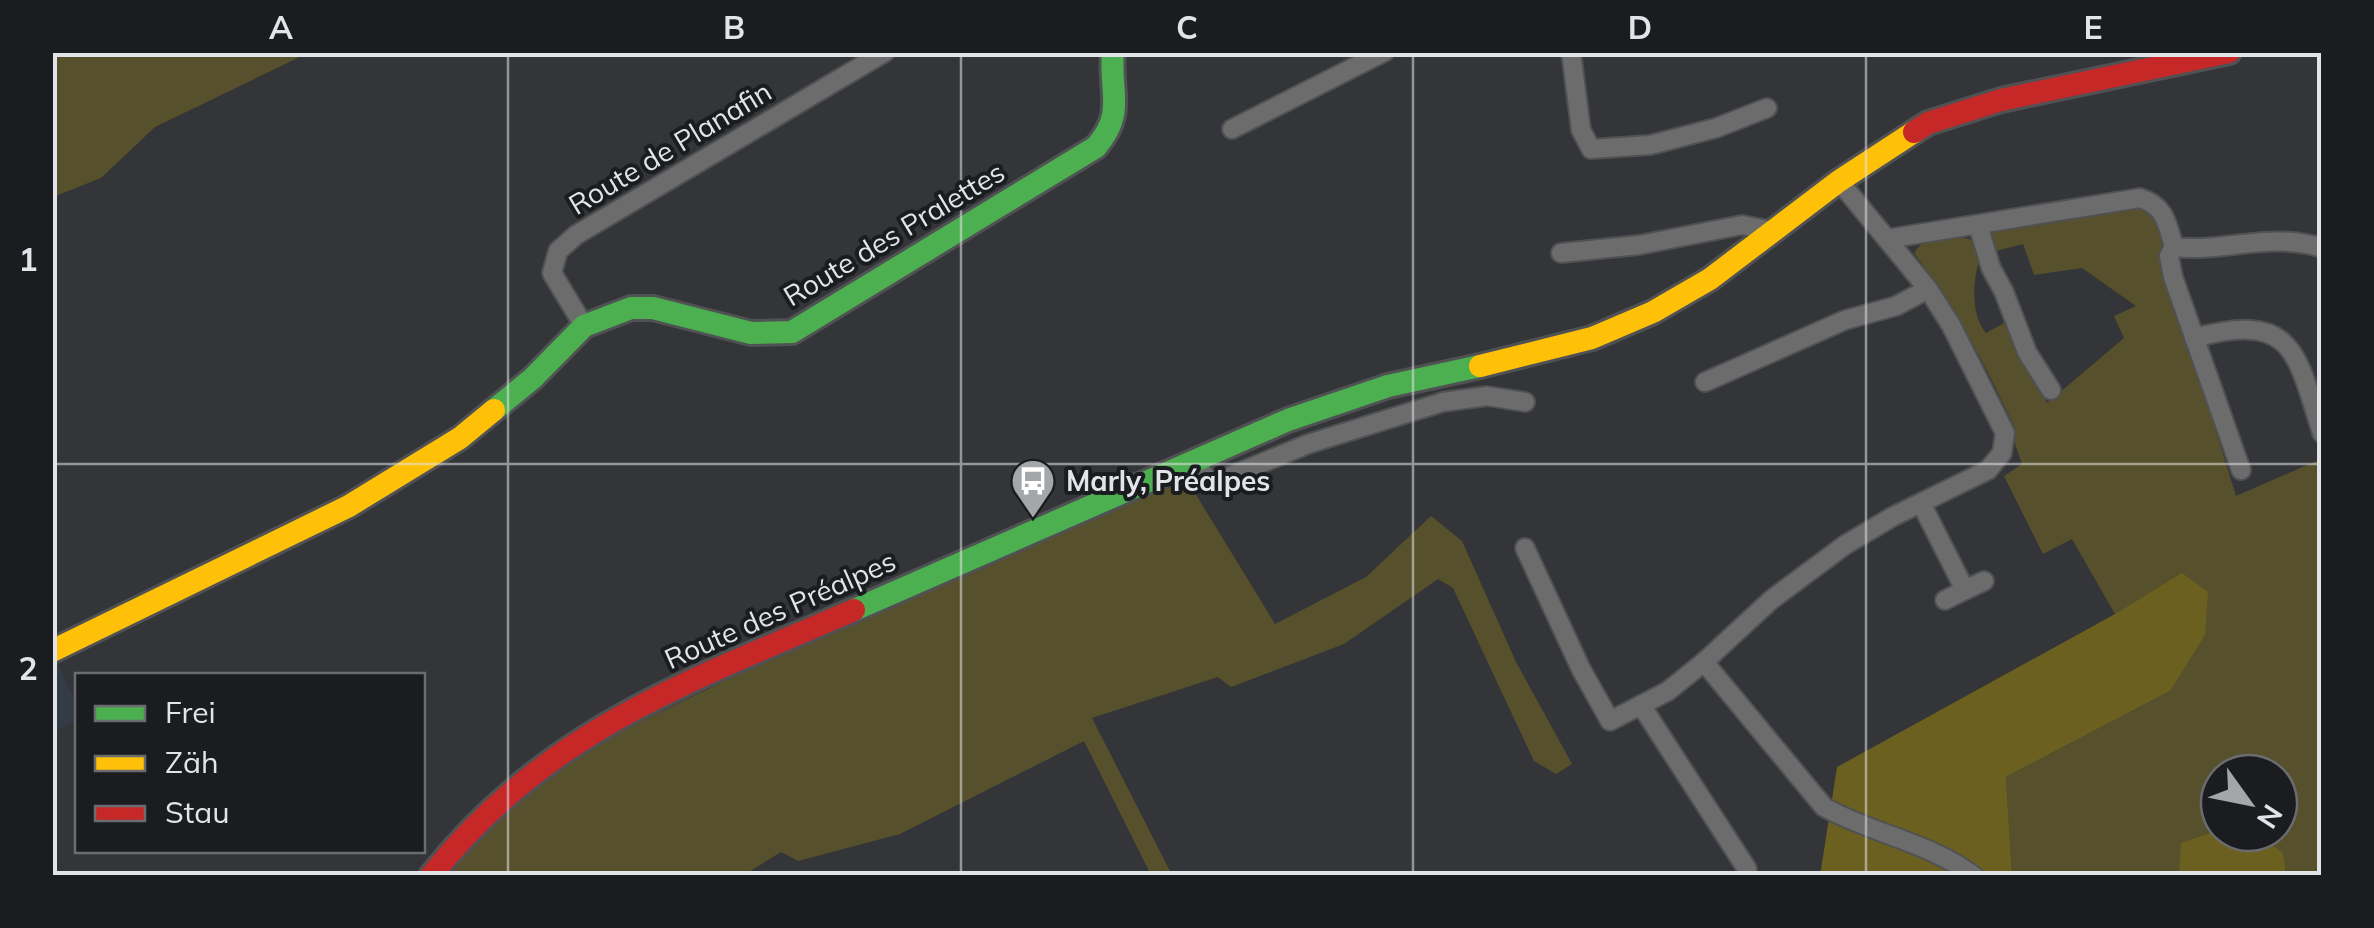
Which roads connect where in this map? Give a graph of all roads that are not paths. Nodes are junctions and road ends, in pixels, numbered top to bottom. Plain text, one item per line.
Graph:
1 (884, 52) edge
2 (1113, 52) edge
3 (1384, 52) edge
4 (1572, 52) edge
5 (2229, 52) edge
6 (1767, 108) dead end
7 (1232, 129) dead end
8 (1838, 181) junction
9 (1978, 225) junction
10 (1773, 231) junction
11 (1887, 239) junction
12 (2174, 247) junction
13 (2322, 248) edge
14 (1560, 253) dead end
15 (1928, 289) junction
16 (584, 326) junction
17 (2194, 338) junction
18 (1705, 382) dead end
19 (2050, 390) dead end
20 (1525, 402) dead end
21 (2322, 434) edge
22 (1194, 460) junction
23 (2241, 470) dead end
24 (1920, 503) junction
25 (1525, 548) dead end
26 (1984, 581) dead end
27 (1966, 590) junction
28 (1945, 600) dead end
29 (52, 651) edge
30 (1704, 662) junction
31 (1641, 705) junction
32 (1747, 869) dead end
33 (431, 876) edge
34 (1974, 876) edge

1 - 16 street, Route de Planafin
2 - 16 main road, Route des Pralettes
3 - 7 street
4 - 6 street
5 - 8 main road, Route des Préalpes
8 - 10 main road, Route des Préalpes
8 - 11 street
9 - 11 street
9 - 12 street
9 - 19 street
10 - 14 street
10 - 22 main road, Route des Préalpes
11 - 15 street
12 - 13 street
12 - 17 street
15 - 18 street
15 - 24 street
16 - 29 main road, Route des Pralettes
17 - 21 street
17 - 23 street
20 - 22 street
22 - 33 main road, Route des Préalpes
24 - 27 street
24 - 30 street
25 - 31 street
26 - 27 street
27 - 28 street
30 - 31 street
30 - 34 street
31 - 32 street

